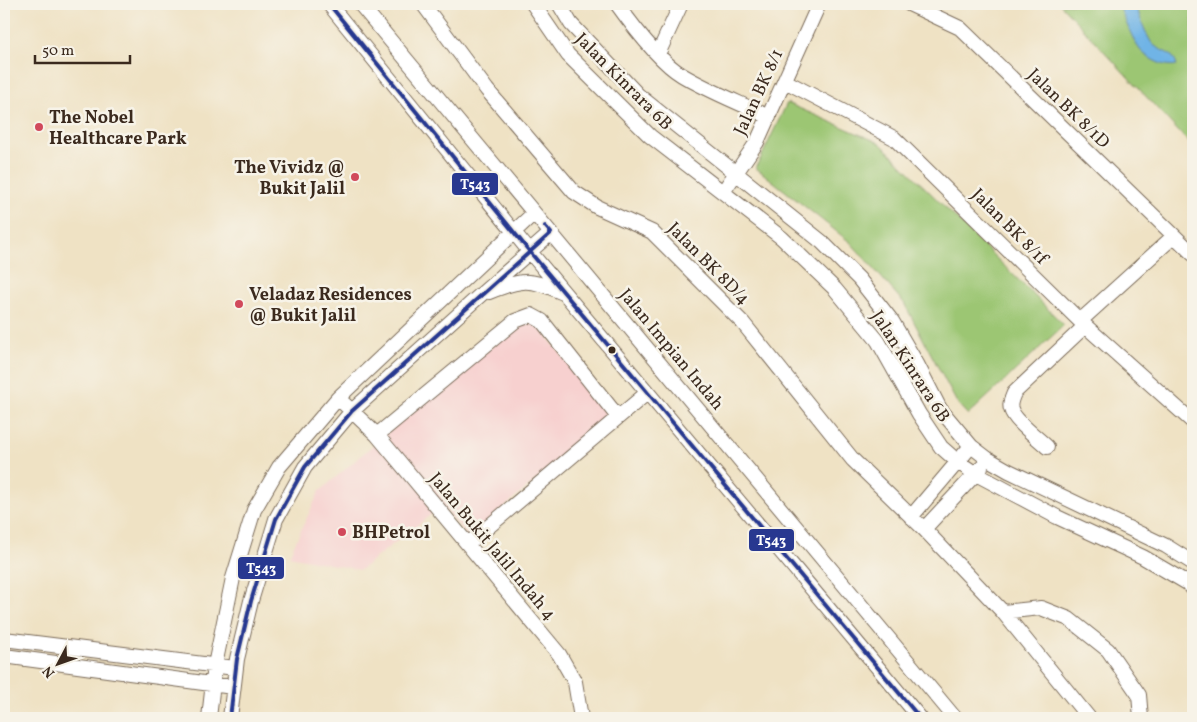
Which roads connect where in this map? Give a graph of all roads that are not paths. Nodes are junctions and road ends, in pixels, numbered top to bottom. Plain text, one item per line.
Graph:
1 (329, 4) edge
2 (360, 4) edge
3 (422, 4) edge
4 (533, 4) edge
5 (559, 4) edge
6 (617, 4) edge
7 (681, 4) edge
8 (819, 4) edge
9 (909, 4) edge
10 (658, 54) junction
11 (785, 81) junction
12 (768, 117) junction
13 (736, 174) junction
14 (724, 192) junction
15 (534, 214) junction
16 (513, 232) junction
17 (551, 233) junction
18 (1174, 236) junction
19 (530, 252) junction
20 (1193, 254) edge
21 (564, 293) junction
22 (477, 298) junction
23 (1082, 323) junction
24 (647, 392) junction
25 (338, 398) junction
26 (352, 411) junction
27 (618, 417) junction
28 (1193, 422) edge
29 (377, 436) junction
30 (971, 446) junction
31 (1047, 447) dead end
32 (988, 459) junction
33 (958, 462) junction
34 (976, 474) junction
35 (911, 516) junction
36 (924, 529) junction
37 (468, 544) junction
38 (1193, 563) edge
39 (1193, 589) edge
40 (1003, 612) junction
41 (4, 639) edge
42 (4, 656) edge
43 (215, 666) junction
44 (235, 668) junction
45 (213, 684) junction
46 (233, 687) junction
47 (209, 718) edge
48 (230, 718) edge
49 (581, 718) edge
50 (920, 718) edge
51 (955, 718) edge
52 (1089, 718) edge
53 (1141, 718) edge

1 - 16 street
2 - 15 street, Jalan Impian Indah
3 - 35 street, Jalan BK 8D/4
4 - 14 street, Jalan Kinrara 6B
5 - 13 street, Jalan Kinrara 6B
6 - 10 street
7 - 10 street
8 - 11 street, Jalan BK 8/1
9 - 18 street, Jalan BK 8/1D
10 - 12 street
11 - 12 street, Jalan BK 8/1
11 - 23 street, Jalan BK 8/1f
12 - 13 street, Jalan BK 8/1
13 - 14 street, Jalan BK 8/1
13 - 30 street, Jalan Kinrara 6B
14 - 33 street, Jalan Kinrara 6B
15 - 16 street
15 - 17 street, Jalan Impian Indah
16 - 19 street
16 - 25 street
17 - 19 street
17 - 51 street, Jalan Impian Indah
18 - 20 street, Jalan BK 8/1D
18 - 23 street
19 - 21 street
19 - 22 street
21 - 22 street
21 - 24 street
22 - 26 street
23 - 28 street, Jalan BK 8/1f
23 - 31 street
24 - 27 street
24 - 50 street
25 - 26 street, Jalan Bukit Jalil Indah 4
25 - 43 street
26 - 29 street, Jalan Bukit Jalil Indah 4
26 - 44 street
27 - 29 street
27 - 37 street
29 - 37 street, Jalan Bukit Jalil Indah 4
30 - 32 street, Jalan Kinrara 6B
30 - 33 street
32 - 34 street
32 - 38 street, Jalan Kinrara 6B
33 - 34 street, Jalan Kinrara 6B
33 - 35 street
34 - 36 street
34 - 39 street, Jalan Kinrara 6B
35 - 36 street, Jalan BK 8D/4
36 - 40 street, Jalan BK 8D/4
37 - 49 street, Jalan Bukit Jalil Indah 4
40 - 52 street, Jalan BK 8D/4
40 - 53 street
41 - 43 street
42 - 45 street
43 - 44 street
43 - 45 street
44 - 46 street
45 - 46 street
45 - 47 street
46 - 48 street

